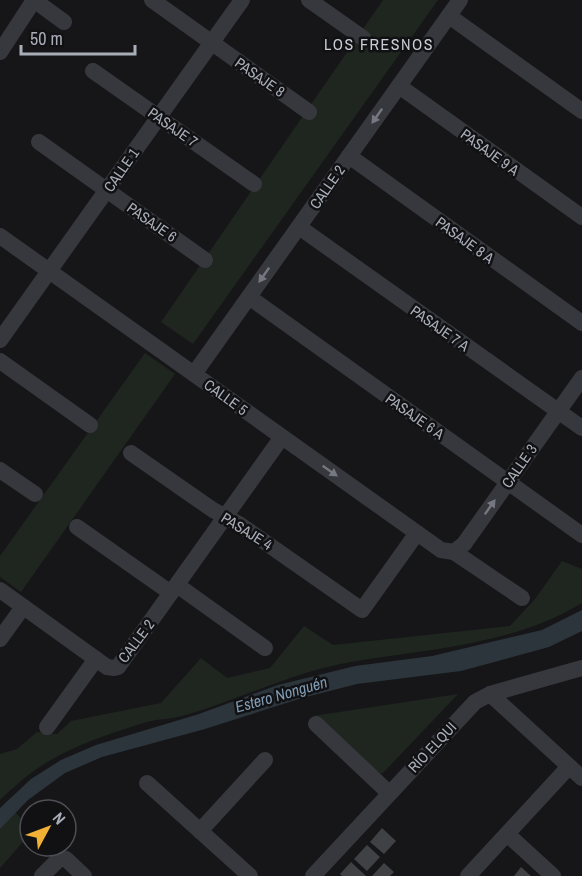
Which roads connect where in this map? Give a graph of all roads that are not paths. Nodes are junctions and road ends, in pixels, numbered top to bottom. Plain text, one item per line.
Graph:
1 (34, 0) edge
2 (152, 0) edge
3 (242, 0) edge
4 (309, 0) edge
5 (460, 0) edge
6 (448, 16) junction
7 (64, 22) dead end
8 (363, 38) dead end
9 (212, 43) junction
10 (0, 52) edge
11 (93, 71) dead end
12 (399, 86) junction
13 (582, 111) edge
14 (309, 112) dead end
15 (159, 117) junction
16 (39, 142) dead end
17 (349, 156) junction
18 (254, 184) dead end
19 (107, 190) junction
20 (582, 217) edge
21 (299, 227) junction
22 (0, 236) edge
23 (206, 260) dead end
24 (49, 271) junction
25 (249, 297) junction
26 (582, 323) edge
27 (0, 340) edge
28 (0, 361) edge
29 (194, 374) junction
30 (582, 378) edge
31 (558, 411) junction
32 (90, 425) dead end
33 (582, 428) edge
34 (282, 437) junction
35 (131, 453) dead end
36 (0, 470) edge
37 (508, 482) junction
38 (35, 494) dead end
39 (225, 517) junction
40 (77, 526) dead end
41 (417, 533) junction
42 (582, 535) edge
43 (454, 552) junction
44 (174, 589) junction
45 (0, 590) edge
46 (522, 598) dead end
47 (24, 607) junction
48 (0, 639) edge
49 (265, 648) dead end
50 (96, 659) junction
51 (582, 668) edge
52 (490, 694) junction
53 (316, 724) dead end
54 (47, 727) dead end
55 (265, 760) dead end
56 (567, 766) junction
57 (582, 778) edge
58 (147, 783) dead end
59 (389, 794) junction
60 (200, 831) junction
61 (507, 834) junction
62 (248, 875) edge
63 (42, 876) edge
64 (84, 876) edge
65 (313, 876) edge
66 (468, 876) edge
67 (553, 876) edge

1 - 7 street
1 - 10 street
2 - 9 street, PASAJE 8
3 - 9 street, CALLE 1
4 - 8 street
5 - 6 street, CALLE 2
6 - 12 street, CALLE 2
6 - 13 street
9 - 14 street, PASAJE 8
9 - 15 street, CALLE 1
11 - 15 street, PASAJE 7
12 -> 17 street, CALLE 2
12 - 20 street, PASAJE 9 A
15 - 18 street, PASAJE 7
15 - 19 street, CALLE 1
16 - 19 street, PASAJE 6
17 - 21 street, CALLE 2
17 - 26 street, PASAJE 8 A
19 - 23 street, PASAJE 6
19 - 24 street, CALLE 1
21 -> 25 street, CALLE 2
21 - 31 street, PASAJE 7 A
22 - 24 street, CALLE 5
24 - 27 street, CALLE 1
24 - 29 street, CALLE 5
25 - 29 street, CALLE 2
25 - 37 street, PASAJE 6 A
28 - 32 street
29 - 34 street, CALLE 5
30 - 31 street, CALLE 3
31 - 33 street, PASAJE 7 A
31 - 37 street, CALLE 3
34 - 39 street, CALLE 2
34 -> 41 street, CALLE 5
35 - 39 street, PASAJE 4
36 - 38 street
37 - 42 street, PASAJE 6 A
43 -> 37 street, CALLE 3
39 - 41 street, PASAJE 4
39 - 44 street, CALLE 2
40 - 44 street
41 - 43 street, CALLE 5
43 - 46 street, CALLE 5
44 - 49 street
44 - 50 street, CALLE 2
45 - 47 street
47 - 48 street
47 - 50 street
50 - 54 street
51 - 52 street, RÍO ELQUI
52 - 56 street
52 - 59 street, RÍO ELQUI
53 - 59 street
55 - 60 street
56 - 57 street
56 - 61 street
58 - 60 street
59 - 65 street, RÍO ELQUI
60 - 62 street
61 - 66 street
61 - 67 street
63 - 64 street

